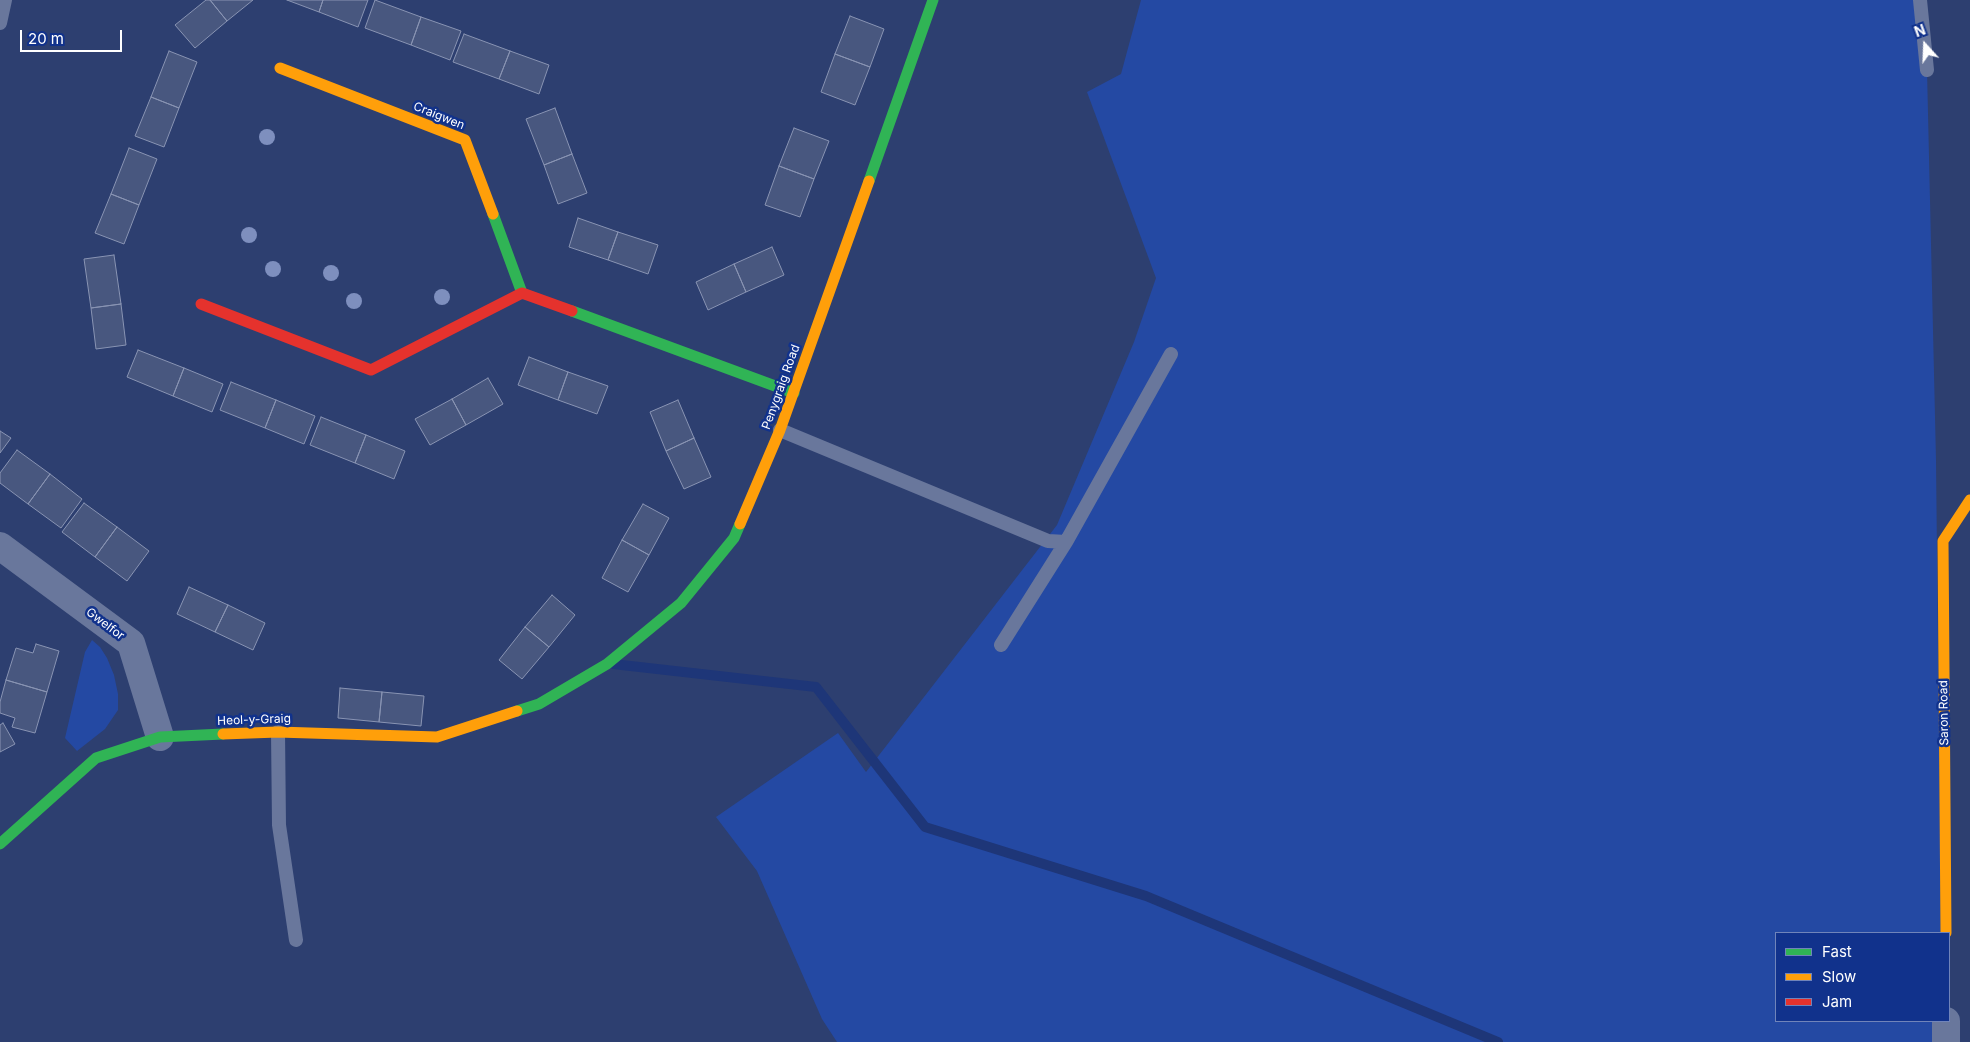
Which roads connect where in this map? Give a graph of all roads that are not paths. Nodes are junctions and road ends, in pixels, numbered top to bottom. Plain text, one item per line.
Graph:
1 (4, 0) edge
2 (934, 0) edge
3 (1920, 0) edge
4 (0, 23) edge
5 (280, 68) dead end
6 (1927, 70) dead end
7 (522, 293) junction
8 (202, 304) dead end
9 (1171, 354) dead end
10 (794, 393) junction
11 (780, 430) junction
12 (1970, 500) edge
13 (1066, 542) junction
14 (0, 546) edge
15 (1001, 645) dead end
16 (540, 704) joint
17 (278, 732) junction
18 (160, 737) junction
19 (0, 844) edge
20 (1946, 932) edge
21 (296, 940) dead end
22 (1946, 1022) edge
23 (1946, 1042) edge

1 - 4 lane
2 - 10 street, Penygraig Road
3 - 6 lane
5 - 7 street, Craigwen
7 - 8 street
7 - 10 street
9 - 13 lane
10 - 11 street, Penygraig Road
11 - 13 lane
11 - 16 street, Penygraig Road
12 - 20 street, Saron Road
13 - 15 lane
14 - 18 street, Gwelfor
16 - 17 street, Heol-y-Graig
17 - 18 street, Heol-y-Graig
17 - 21 lane
18 - 19 street, Heol-y-Graig
22 - 23 street

